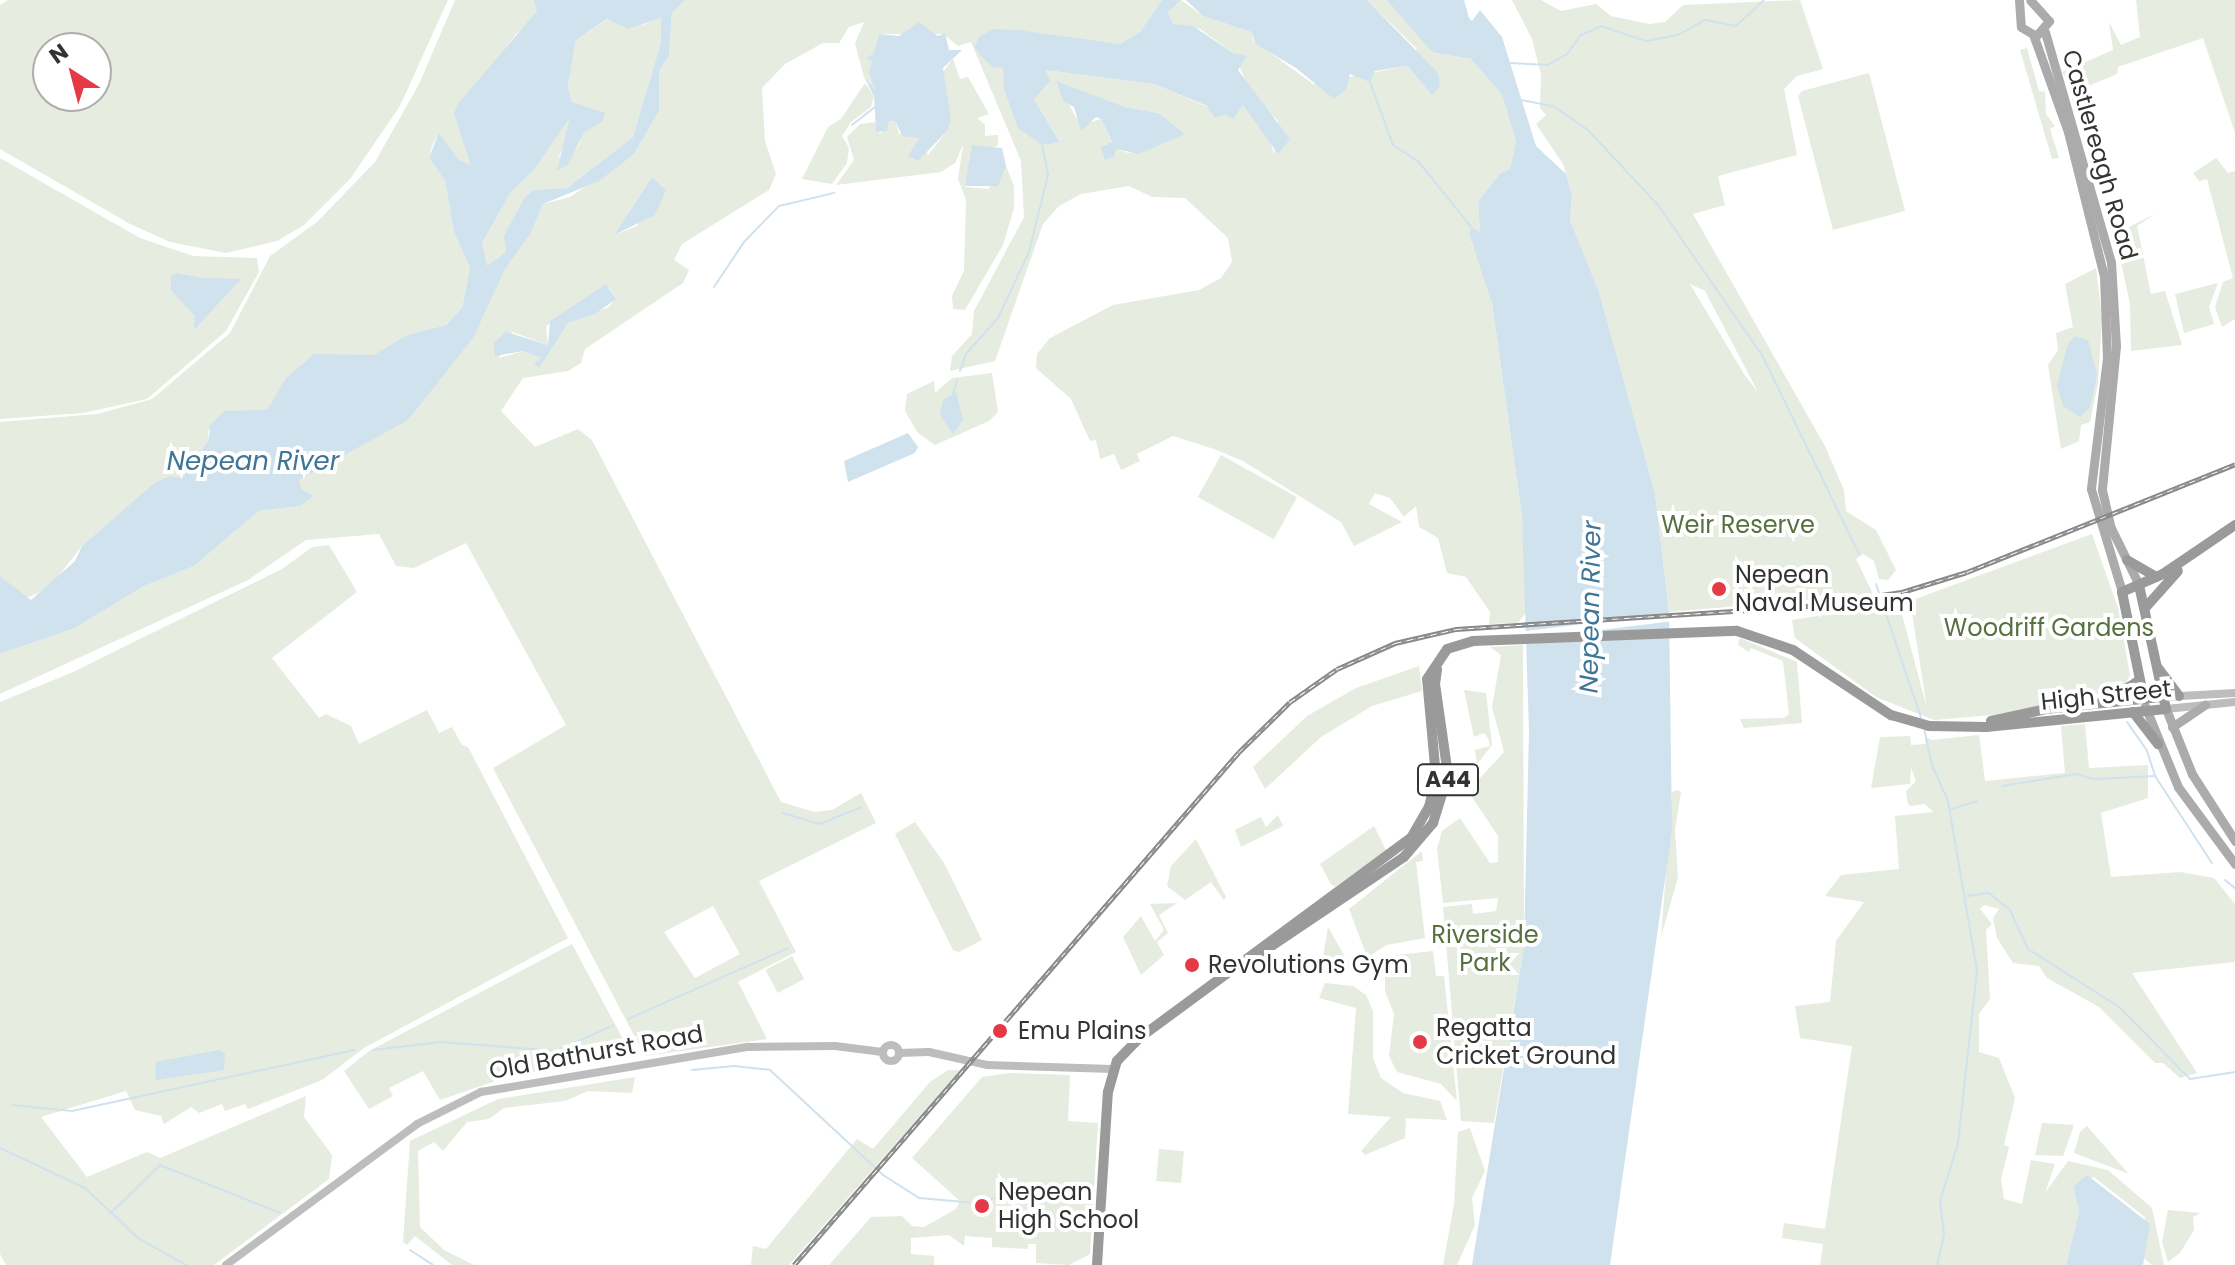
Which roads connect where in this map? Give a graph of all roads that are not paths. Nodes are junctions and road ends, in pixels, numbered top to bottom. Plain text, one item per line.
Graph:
1 (2019, 0) edge
2 (2033, 4) edge
3 (2021, 15) junction
4 (2045, 32) junction
5 (2034, 37) junction
6 (2235, 528) edge
7 (2127, 560) junction
8 (2178, 571) junction
9 (2156, 577) junction
10 (2140, 589) junction
11 (2124, 598) junction
12 (2146, 607) junction
13 (2158, 668) junction
14 (2140, 680) junction
15 (2235, 693) edge
16 (2179, 696) junction
17 (2144, 699) junction
18 (2235, 702) edge
19 (2104, 703) junction
20 (2164, 703) junction
21 (2205, 705) junction
22 (2146, 711) junction
23 (2133, 712) junction
24 (1982, 725) junction
25 (2172, 727) junction
26 (2158, 744) junction
27 (2235, 841) edge
28 (2235, 864) edge
29 (1113, 1069) junction
30 (226, 1265) edge
31 (1097, 1265) edge

1 - 3 main road
2 - 3 main road
2 - 4 main road
3 - 5 main road
4 - 5 main road
4 - 7 main road, Castlereagh Road
5 - 11 main road, Castlereagh Road
6 - 8 highway
6 - 9 highway
7 - 9 highway
7 - 10 main road, Castlereagh Road
8 - 10 highway
8 - 12 highway
9 - 10 highway
10 - 11 highway
10 - 12 highway, Castlereagh Road
11 - 14 highway, Castlereagh Road
12 - 13 highway, Castlereagh Road
13 - 16 highway
13 - 20 highway, Castlereagh Road
14 - 17 highway, Castlereagh Road
14 - 19 highway, High Street / A44
15 - 16 main road, High Street
16 - 20 main road, High Street
17 - 19 highway, High Street / A44
17 - 20 highway, High Street
17 - 22 main road
18 - 21 main road, High Street
19 - 24 highway, High Street / A44
20 - 21 main road, High Street
20 - 22 highway, High Street / A44
20 - 25 main road
21 - 25 main road
22 - 23 highway, High Street / A44
22 - 26 main road
23 - 24 highway, High Street / A44
23 - 26 highway
24 - 29 highway, High Street / A44
25 - 27 main road
26 - 28 main road
29 - 30 main road, Old Bathurst Road
29 - 31 highway

